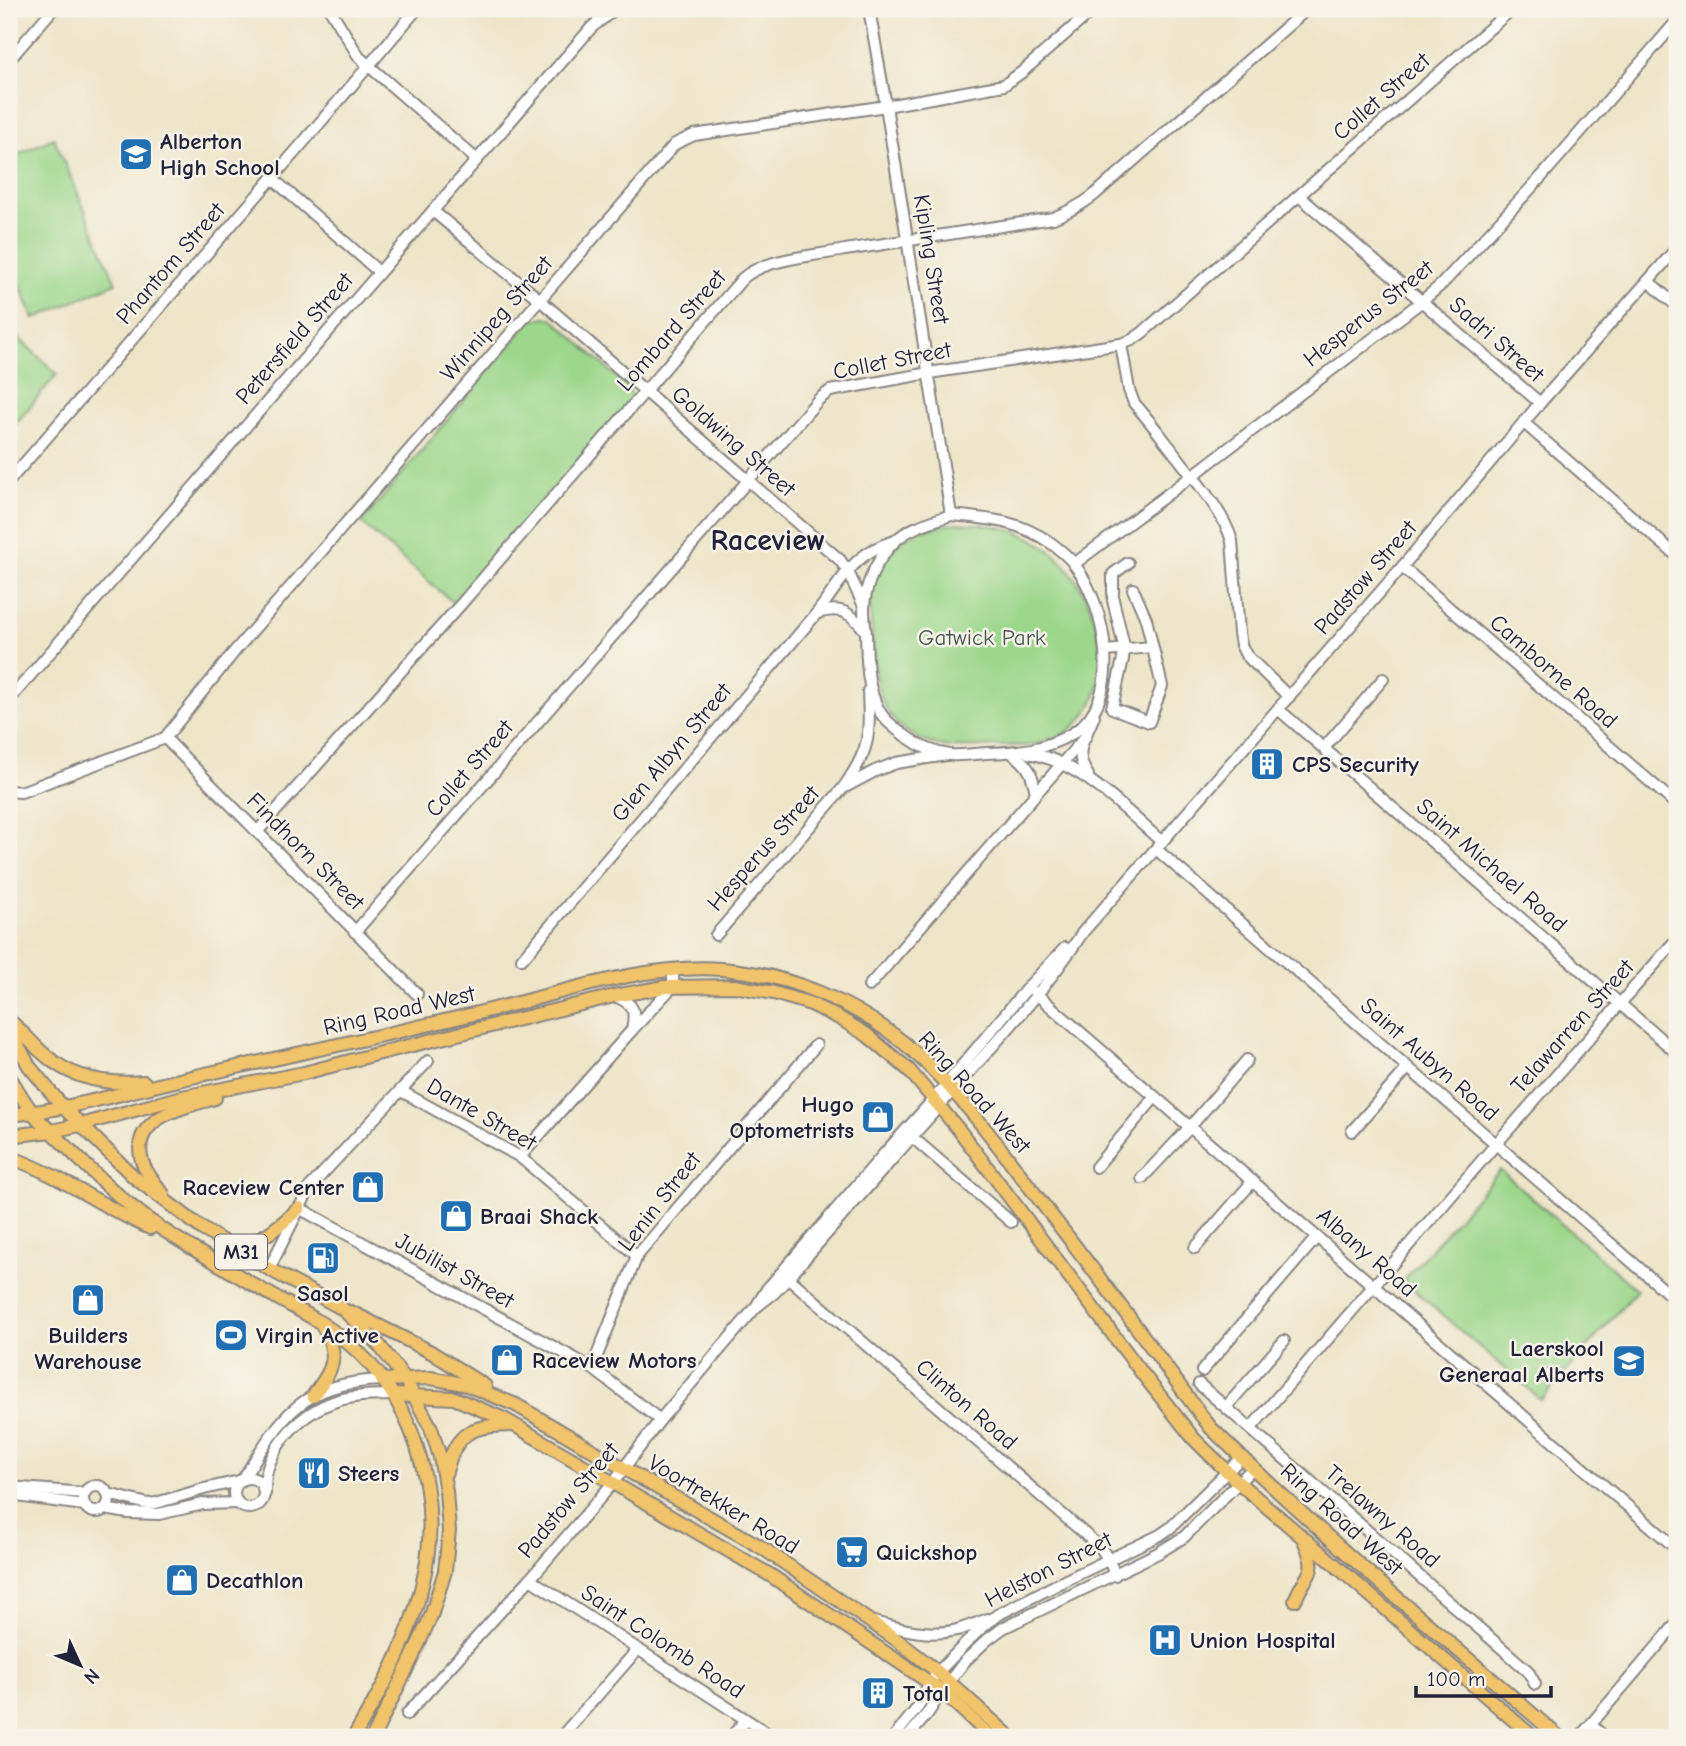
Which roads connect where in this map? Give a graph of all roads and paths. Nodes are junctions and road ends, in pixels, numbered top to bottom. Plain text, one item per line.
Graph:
1 (53, 9) edge
2 (330, 9) edge
3 (417, 9) edge
4 (615, 9) edge
5 (869, 9) edge
6 (1094, 9) edge
7 (1307, 9) edge
8 (1512, 9) edge
9 (1677, 21) edge
10 (9, 60) edge
11 (369, 66) junction
12 (886, 106) junction
13 (477, 160) junction
14 (272, 178) junction
15 (1299, 196) junction
16 (433, 211) junction
17 (908, 240) junction
18 (1677, 248) edge
19 (379, 272) junction
20 (1648, 281) junction
21 (540, 300) junction
22 (1421, 302) junction
23 (1677, 306) edge
24 (1121, 344) junction
25 (929, 373) junction
26 (645, 391) junction
27 (1540, 403) junction
28 (1524, 423) junction
29 (1192, 477) junction
30 (747, 480) junction
31 (9, 481) edge
32 (951, 516) junction
33 (895, 541) junction
34 (1677, 556) edge
35 (1074, 564) junction
36 (1128, 564) dead end
37 (1402, 567) junction
38 (847, 570) junction
39 (1133, 589) dead end
40 (864, 606) junction
41 (817, 613) junction
42 (866, 629) junction
43 (1153, 647) junction
44 (1124, 649) junction
45 (1105, 651) junction
46 (867, 673) junction
47 (1383, 679) dead end
48 (1102, 691) junction
49 (1289, 697) junction
50 (9, 700) edge
51 (1278, 709) junction
52 (1086, 736) junction
53 (165, 738) junction
54 (1324, 748) junction
55 (1015, 752) junction
56 (949, 755) junction
57 (1063, 763) junction
58 (1092, 782) junction
59 (843, 788) junction
60 (9, 791) edge
61 (1036, 793) junction
62 (1677, 805) edge
63 (257, 832) junction
64 (1159, 846) junction
65 (355, 932) junction
66 (716, 935) dead end
67 (1677, 939) edge
68 (522, 959) dead end
69 (673, 971) junction
70 (673, 986) junction
71 (869, 986) dead end
72 (1032, 991) junction
73 (417, 994) dead end
74 (614, 996) junction
75 (1620, 1003) junction
76 (9, 1020) edge
77 (9, 1028) edge
78 (632, 1030) junction
79 (816, 1045) dead end
80 (1677, 1053) edge
81 (1247, 1060) dead end
82 (428, 1061) dead end
83 (1408, 1068) junction
84 (9, 1076) edge
85 (180, 1080) junction
86 (249, 1083) junction
87 (949, 1088) junction
88 (401, 1091) junction
89 (1155, 1097) junction
90 (937, 1103) junction
91 (63, 1107) junction
92 (33, 1113) junction
93 (9, 1115) edge
94 (80, 1125) junction
95 (1190, 1127) junction
96 (1352, 1130) dead end
97 (51, 1131) junction
98 (9, 1136) edge
99 (912, 1137) junction
100 (1496, 1144) junction
101 (9, 1157) edge
102 (520, 1157) junction
103 (1096, 1167) dead end
104 (1142, 1178) dead end
105 (1253, 1181) junction
106 (171, 1205) junction
107 (299, 1208) junction
108 (1011, 1222) dead end
109 (1317, 1237) junction
110 (179, 1240) junction
111 (233, 1248) junction
112 (1195, 1248) dead end
113 (637, 1256) junction
114 (269, 1269) junction
115 (785, 1275) junction
116 (1374, 1286) junction
117 (1677, 1301) edge
118 (343, 1309) junction
119 (320, 1322) junction
120 (1284, 1341) dead end
121 (593, 1368) junction
122 (1202, 1371) dead end
123 (405, 1379) junction
124 (382, 1380) junction
125 (1199, 1384) dead end
126 (393, 1395) junction
127 (413, 1395) junction
128 (313, 1396) junction
129 (516, 1405) junction
130 (1226, 1407) junction
131 (660, 1420) junction
132 (514, 1425) junction
133 (1251, 1428) junction
134 (1241, 1458) junction
135 (623, 1468) junction
136 (1253, 1468) junction
137 (1227, 1472) junction
138 (444, 1478) junction
139 (241, 1480) junction
140 (1239, 1483) junction
141 (612, 1484) junction
142 (9, 1487) edge
143 (265, 1493) junction
144 (108, 1494) junction
145 (9, 1497) edge
146 (85, 1499) junction
147 (238, 1503) junction
148 (105, 1509) junction
149 (1304, 1538) junction
150 (1677, 1549) edge
151 (1109, 1559) junction
152 (1115, 1575) junction
153 (530, 1579) junction
154 (1295, 1600) dead end
155 (997, 1615) junction
156 (865, 1619) junction
157 (1677, 1623) edge
158 (638, 1649) junction
159 (391, 1668) junction
160 (406, 1671) junction
161 (934, 1677) junction
162 (1535, 1684) dead end
163 (946, 1686) junction
164 (407, 1714) dead end
165 (746, 1720) junction
166 (1591, 1725) junction
167 (354, 1737) edge
168 (373, 1737) edge
169 (561, 1737) edge
170 (731, 1737) edge
171 (773, 1737) edge
172 (894, 1737) edge
173 (908, 1737) edge
174 (991, 1737) edge
175 (1010, 1737) edge
176 (1533, 1737) edge
177 (1559, 1737) edge
178 (1580, 1737) edge
179 (1605, 1737) edge

1 - 10 street
2 - 11 street
3 - 11 street, Phantom Street
4 - 13 street, Petersfield Street
5 - 12 street, Kipling Street
6 - 12 street, Winnipeg Street
7 - 17 street, Lombard Street
8 - 15 street, Collet Street
9 - 22 street, Hesperus Street
11 - 13 street
11 - 14 street, Phantom Street
12 - 17 street, Kipling Street
12 - 21 street, Winnipeg Street
13 - 16 street, Petersfield Street
14 - 19 street
14 - 31 street, Phantom Street
15 - 22 street, Sadri Street
15 - 24 street, Collet Street
16 - 19 street, Petersfield Street
16 - 21 street, Goldwing Street
17 - 25 street, Kipling Street
17 - 26 street, Lombard Street
18 - 20 street, Padstow Street
19 - 50 street, Petersfield Street
20 - 23 street
20 - 27 street, Padstow Street
21 - 26 street, Goldwing Street
21 - 53 street, Winnipeg Street
22 - 27 street, Sadri Street
22 - 29 street, Hesperus Street
24 - 25 street, Collet Street
24 - 29 street
25 - 30 street, Collet Street
25 - 32 street, Kipling Street
26 - 30 street, Goldwing Street
26 - 63 street, Lombard Street
27 - 28 street, Padstow Street
28 - 34 street
28 - 37 street, Padstow Street
29 - 35 street, Hesperus Street
29 - 49 street
30 - 38 street, Goldwing Street
30 - 65 street, Collet Street
32 - 33 street
32 - 35 street
33 - 38 street, Glen Albyn Street
33 - 40 street
35 - 45 street
36 - 44 street
37 - 49 street, Padstow Street
37 - 62 street, Camborne Road
38 - 40 street, Goldwing Street
38 - 41 street, Glen Albyn Street
39 - 43 street
40 - 42 street
41 - 42 street
41 - 68 street, Glen Albyn Street
42 - 46 street
43 - 44 street
43 - 44 street
44 - 45 street
45 - 48 street
46 - 56 street
46 - 59 street, Hesperus Street
47 - 54 street
48 - 52 street
48 - 55 street
49 - 51 street, Padstow Street
51 - 54 street, Saint Michael Road
51 - 64 street, Padstow Street
52 - 57 street
52 - 58 street
53 - 60 street
53 - 63 street, Findhorn Street
54 - 75 street, Saint Michael Road
55 - 56 street
55 - 57 street, Saint Aubyn Road
55 - 61 street
56 - 59 street, Hesperus Street
57 - 58 street, Saint Aubyn Road
57 - 61 street
58 - 64 street, Saint Aubyn Road
59 - 66 street, Hesperus Street
61 - 71 street
63 - 65 street, Findhorn Street
64 - 72 street, Padstow Street
64 - 83 street, Saint Aubyn Road
65 - 73 street, Findhorn Street
67 - 75 street, Telawarren Street
69 - 70 street
69 - 85 main road, Ring Road West
69 - 87 main road, Ring Road West
70 - 74 main road, Ring Road West
70 - 78 street
70 - 90 main road, Ring Road West
72 - 87 street, Padstow Street
72 - 89 street, Albany Road
74 - 78 street
74 - 86 main road, Ring Road West
75 - 80 street, Saint Michael Road
75 - 100 street, Telawarren Street
76 - 85 main road
77 - 91 main road
78 - 102 street
79 - 113 street, Lenin Street
81 - 95 street
82 - 88 street
83 - 96 street
83 - 100 street, Saint Aubyn Road
84 - 92 main road
85 - 91 main road, Ring Road West
86 - 94 main road, Ring Road West
86 - 106 main road
87 - 90 street, Padstow Street
87 - 134 main road, Ring Road West
88 - 102 street, Dante Street
88 - 107 street
89 - 95 street, Albany Road
89 - 103 street
90 - 99 street, Padstow Street
90 - 115 street, Padstow Street
90 - 137 main road, Ring Road West
91 - 92 main road, Ring Road West
91 - 94 main road
92 - 93 main road, Ring Road West
92 - 97 main road
94 - 97 main road, Ring Road West
94 - 106 main road, M31
95 - 104 street
95 - 105 street, Albany Road
97 - 98 main road, Ring Road West
97 - 110 main road, M31
99 - 108 street
99 - 115 street, Padstow Street
100 - 116 street, Telawarren Street
100 - 117 street, Saint Aubyn Road
101 - 110 main road
102 - 113 street, Dante Street
105 - 109 street, Albany Road
105 - 112 street
106 - 111 main road, M31
107 - 111 main road
107 - 114 street
107 - 121 street, Jubilist Street
109 - 116 street, Albany Road
109 - 122 street
110 - 119 main road, M31
111 - 114 main road, M31
113 - 121 street, Lenin Street
114 - 118 main road, M31
115 - 131 street, Padstow Street
115 - 151 street, Clinton Road
116 - 133 street, Telawarren Street
116 - 150 street, Albany Road
118 - 123 main road, M31
118 - 129 main road
119 - 124 main road, M31
119 - 128 main road
120 - 130 street
121 - 131 street
123 - 124 main road, Voortrekker Road
123 - 127 main road, M31
123 - 129 main road, Voortrekker Road
124 - 126 main road, M31
124 - 128 street
125 - 130 street, Trelawny Road
126 - 127 main road, Voortrekker Road
126 - 143 street
126 - 159 main road
127 - 132 main road, Voortrekker Road
127 - 138 main road
128 - 139 street
129 - 135 main road, Voortrekker Road
130 - 133 street, Trelawny Road
131 - 135 street, Padstow Street
132 - 138 main road
132 - 141 main road, Voortrekker Road
133 - 162 street, Trelawny Road
134 - 136 main road, Ring Road West
134 - 137 street, Helston Street
135 - 141 street, Padstow Street
135 - 156 main road, Voortrekker Road
136 - 140 street, Helston Street
136 - 177 main road, Ring Road West
137 - 140 main road, Ring Road West
137 - 151 street, Helston Street
138 - 160 main road
139 - 143 street
139 - 144 street
139 - 147 street
140 - 149 main road, Ring Road West
140 - 152 street, Helston Street
141 - 153 street, Padstow Street
141 - 161 main road, Voortrekker Road
142 - 146 street
143 - 147 street
144 - 146 street
144 - 148 street
145 - 146 street
146 - 148 street
147 - 148 street
149 - 154 main road
149 - 176 main road, Ring Road West
151 - 152 street, Clinton Road
151 - 155 street, Helston Street
152 - 163 street, Helston Street
153 - 158 street, Saint Colomb Road
153 - 164 street, Padstow Street
155 - 156 street
155 - 161 street, Helston Street
156 - 161 main road, Voortrekker Road
157 - 166 street
158 - 165 street, Saint Colomb Road
158 - 169 street
159 - 160 main road
159 - 167 main road
160 - 168 main road
161 - 163 main road, Voortrekker Road
161 - 172 street, Helston Street
163 - 173 street, Helston Street
163 - 174 main road, Voortrekker Road
163 - 175 main road, Voortrekker Road
165 - 170 street
165 - 171 street, Saint Colomb Road
166 - 178 street
166 - 179 street

